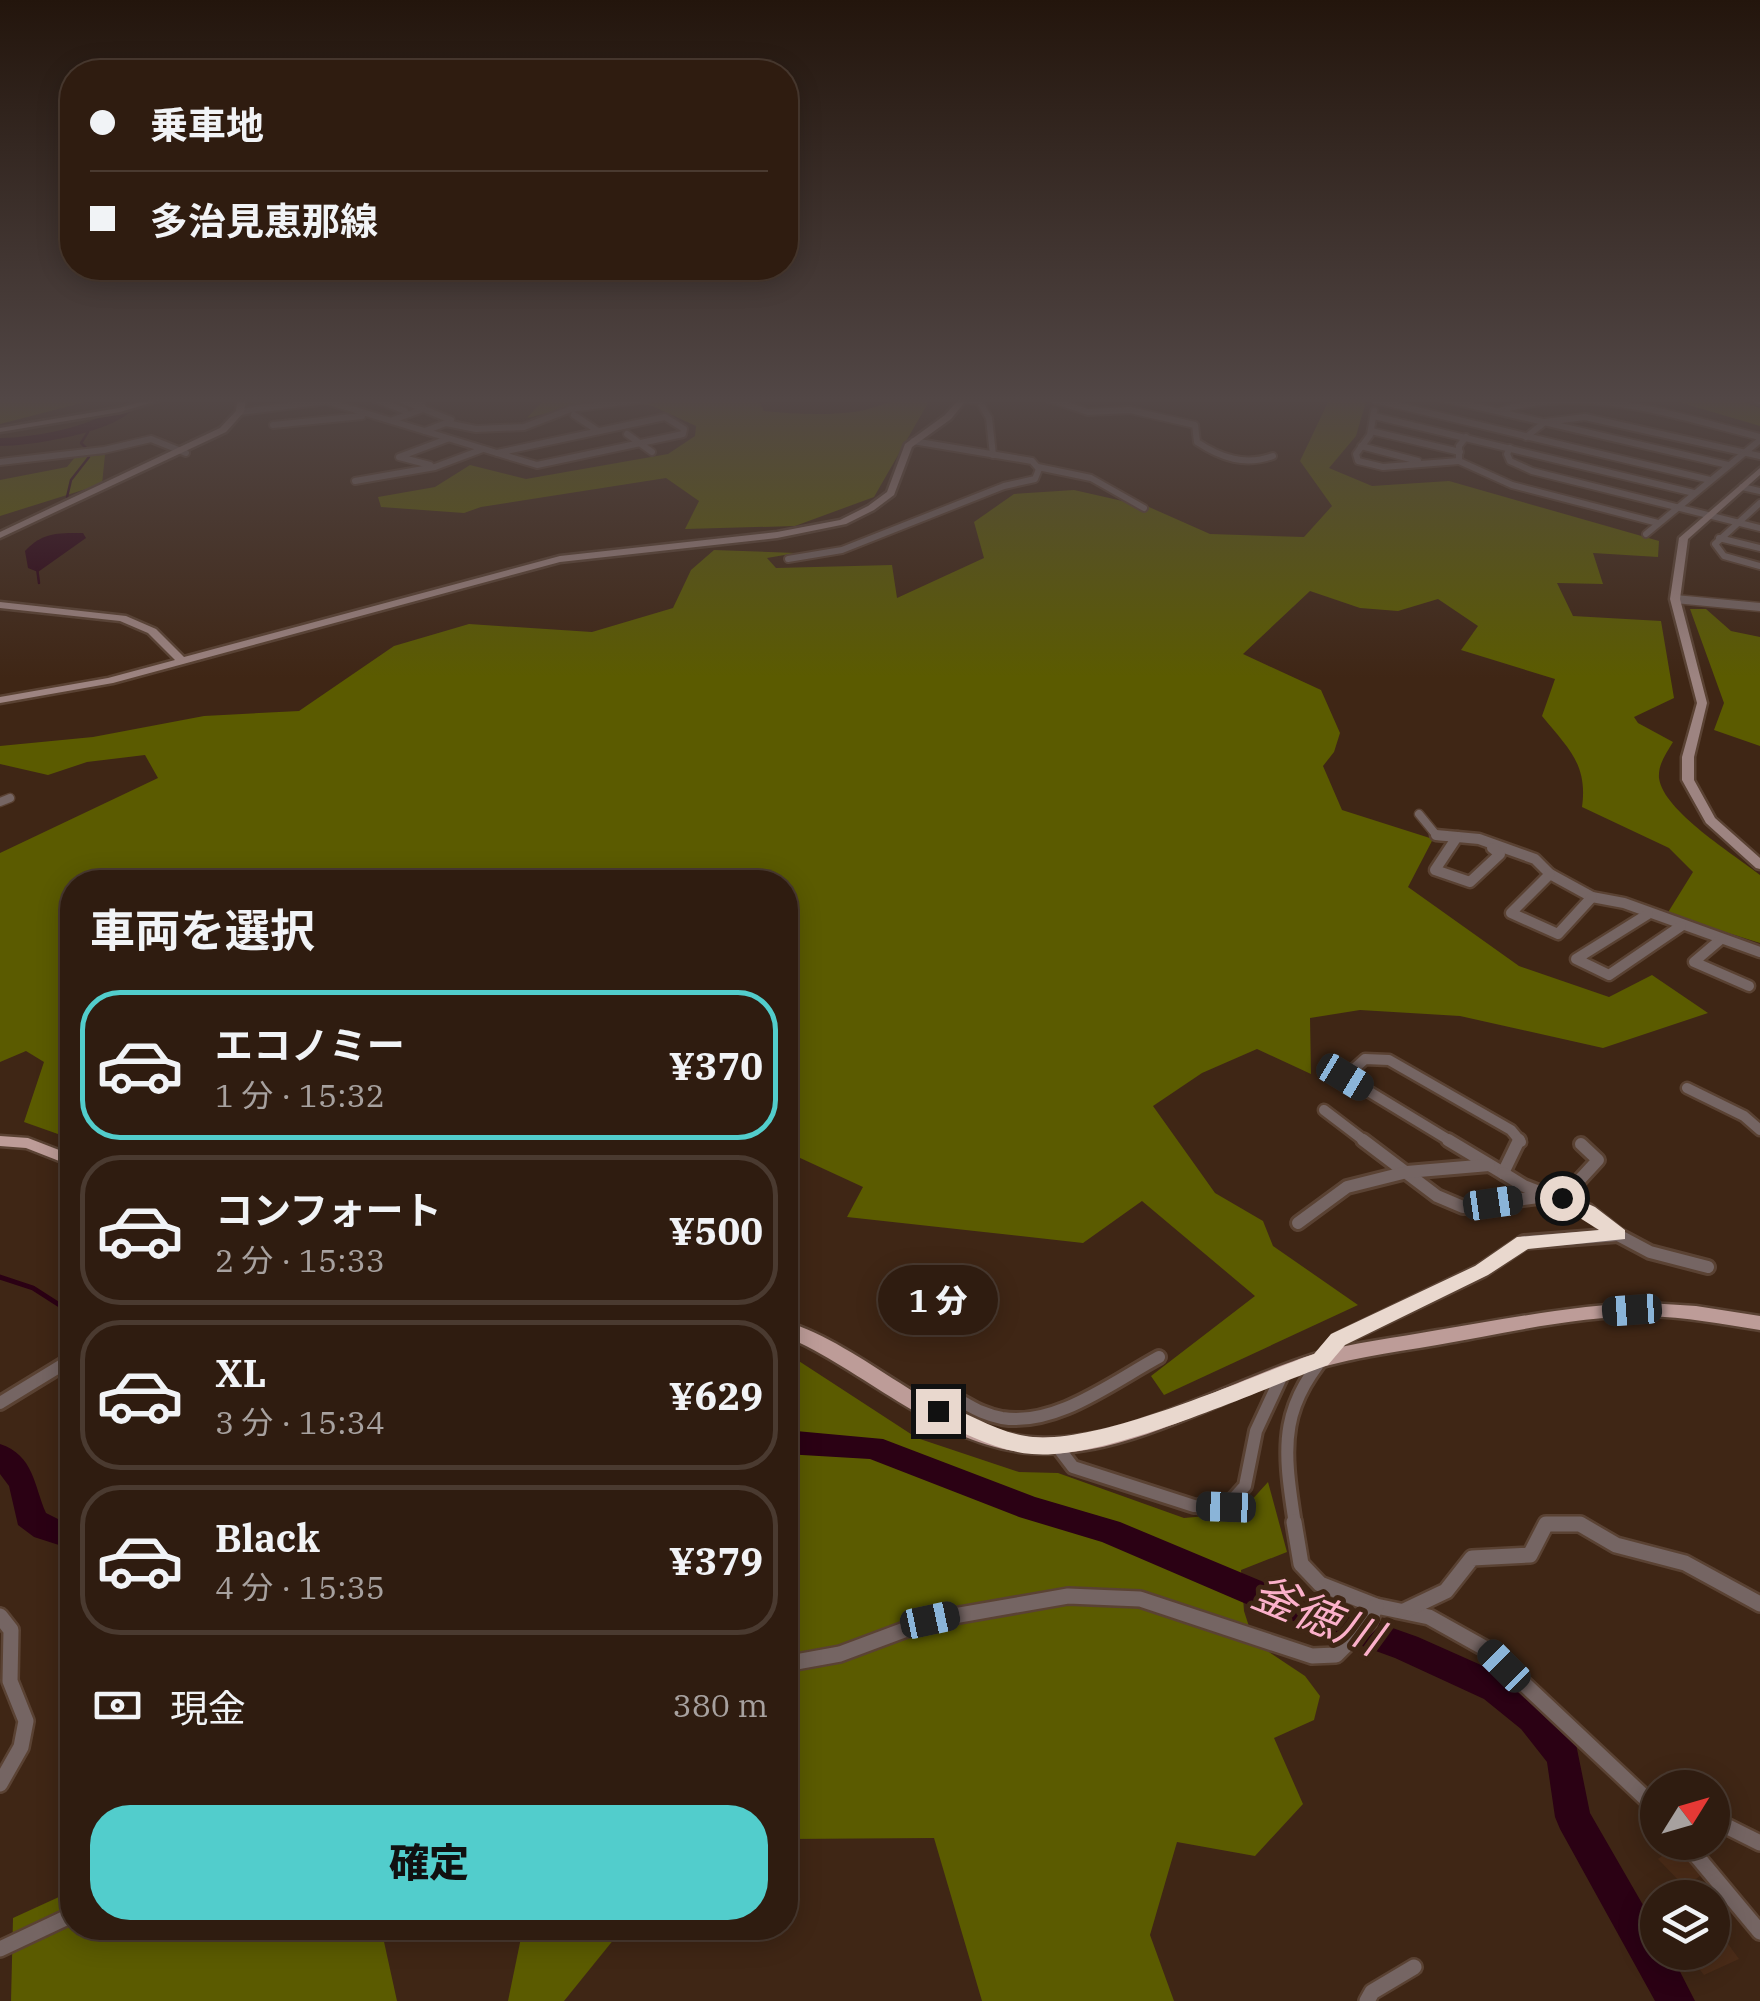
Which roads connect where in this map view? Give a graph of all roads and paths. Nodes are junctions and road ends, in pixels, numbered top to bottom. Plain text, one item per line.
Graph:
1 (97, 491) edge
2 (891, 491) edge
3 (991, 491) edge
4 (1115, 491) edge
5 (1533, 491) edge
6 (1614, 491) edge
7 (1684, 491) edge
8 (1697, 491) edge
9 (1736, 491) edge
10 (1694, 494) junction
11 (1677, 507) junction
12 (1758, 507) edge
13 (1144, 508) dead end
14 (1708, 515) junction
15 (1738, 522) junction
16 (1658, 523) junction
17 (1760, 528) edge
18 (1646, 534) dead end
19 (0, 536) edge
20 (1719, 538) junction
21 (1760, 548) edge
22 (788, 559) dead end
23 (1760, 566) edge
24 (1675, 599) junction
25 (0, 605) edge
26 (1760, 607) edge
27 (183, 662) junction
28 (0, 700) edge
29 (1419, 814) dead end
30 (1457, 837) junction
31 (1480, 839) junction
32 (1760, 865) edge
33 (1550, 874) junction
34 (1592, 897) junction
35 (1648, 914) junction
36 (1681, 926) junction
37 (1721, 939) junction
38 (1760, 952) edge
39 (1750, 986) dead end
40 (1687, 1088) dead end
41 (1324, 1110) dead end
42 (1760, 1130) edge
43 (0, 1140) edge
44 (1581, 1144) dead end
45 (60, 1156) edge
46 (1490, 1165) junction
47 (1407, 1172) junction
48 (1503, 1173) junction
49 (1557, 1197) junction
50 (1298, 1223) dead end
51 (1618, 1235) junction
52 (1708, 1267) dead end
53 (1760, 1323) edge
54 (798, 1334) edge
55 (1158, 1358) dead end
56 (1321, 1359) junction
57 (60, 1366) edge
58 (1283, 1372) junction
59 (0, 1386) edge
60 (15, 1395) junction
61 (915, 1398) junction
62 (0, 1404) edge
63 (1057, 1446) junction
64 (1760, 1604) edge
65 (1402, 1612) junction
66 (1372, 1614) junction
67 (0, 1616) edge
68 (798, 1662) edge
69 (0, 1784) edge
70 (1640, 1791) edge
71 (1730, 1828) edge
72 (1760, 1843) edge
73 (1700, 1860) edge
74 (60, 1920) edge
75 (1760, 1932) edge
76 (0, 1950) edge
77 (1414, 1967) dead end
78 (1367, 2001) edge

1 - 19 street
2 - 27 street
3 - 22 street
4 - 13 street
5 - 16 street
6 - 11 street
7 - 10 street
8 - 10 street
9 - 14 street
10 - 11 street
11 - 14 street
11 - 16 street
12 - 15 street
14 - 15 street
14 - 24 street
15 - 17 street
15 - 20 street
16 - 18 street
20 - 21 street
20 - 23 street
24 - 26 street
24 - 32 street
25 - 27 street
27 - 28 street
29 - 30 street
30 - 31 street
30 - 31 street
31 - 33 street
33 - 34 street
33 - 34 street
34 - 35 street
35 - 36 street
35 - 36 street
36 - 37 street
37 - 38 street
37 - 39 street
40 - 42 street
41 - 47 street
43 - 45 main road
44 - 49 street
46 - 47 street
46 - 48 street
46 - 48 street
47 - 49 street
47 - 50 street
48 - 49 street
49 - 51 street
51 - 52 street
51 - 56 street
53 - 56 main road
54 - 61 main road
55 - 61 street
56 - 58 main road
56 - 66 street
57 - 60 street
58 - 63 main road
58 - 63 street
59 - 60 street
60 - 62 street
61 - 63 main road
64 - 65 street
65 - 66 street
65 - 70 street
66 - 68 street
67 - 69 street
71 - 72 street
73 - 75 street
74 - 76 street
77 - 78 street

